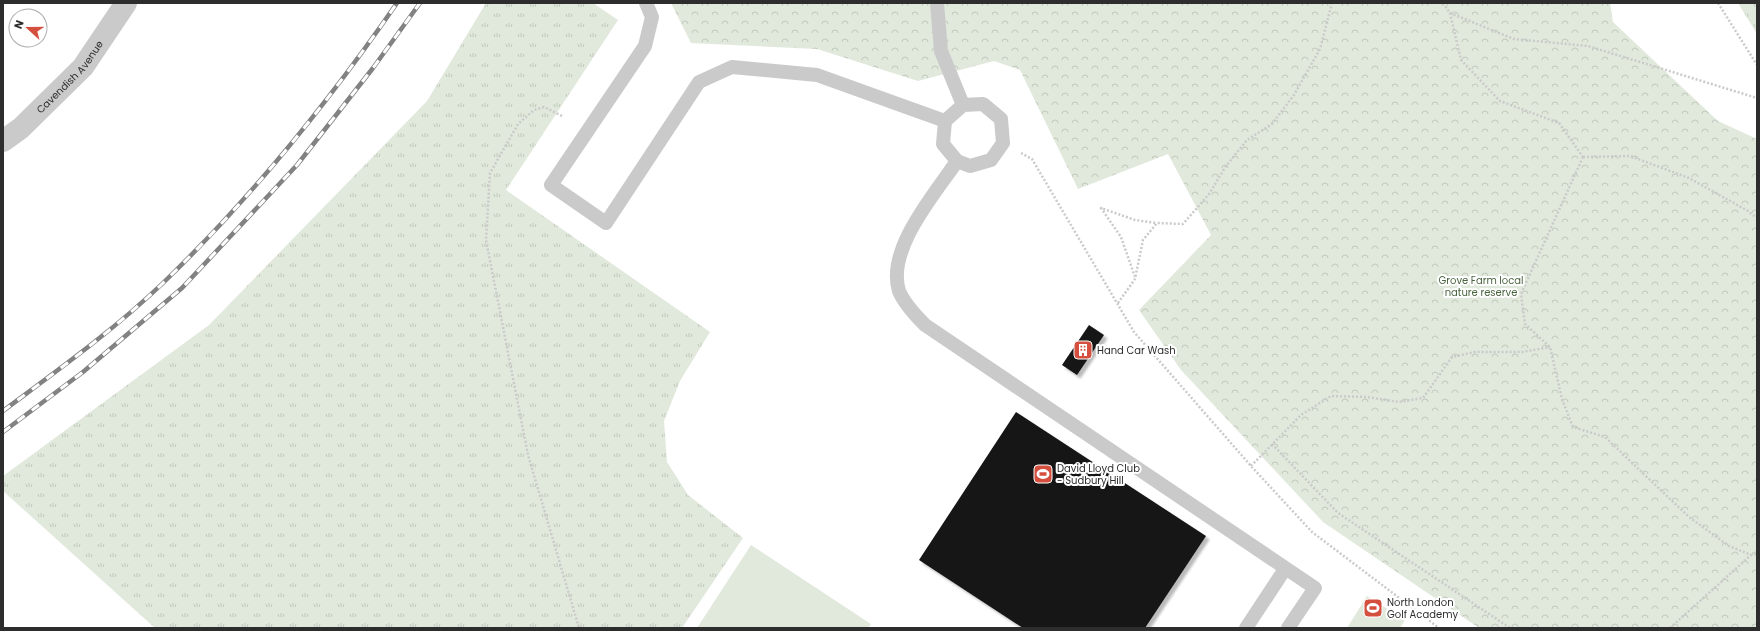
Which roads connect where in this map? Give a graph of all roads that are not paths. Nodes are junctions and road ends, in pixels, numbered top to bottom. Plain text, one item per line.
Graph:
1 (126, 3) edge
2 (646, 3) edge
3 (937, 3) edge
4 (963, 105) junction
5 (944, 121) junction
6 (3, 141) edge
7 (957, 161) junction
8 (1285, 569) junction
9 (1246, 628) edge
10 (1288, 628) edge

1 - 6 street, Cavendish Avenue
2 - 5 lane
3 - 4 lane
4 - 5 lane
4 - 7 lane
5 - 7 lane
7 - 8 lane
8 - 9 lane
8 - 10 lane

